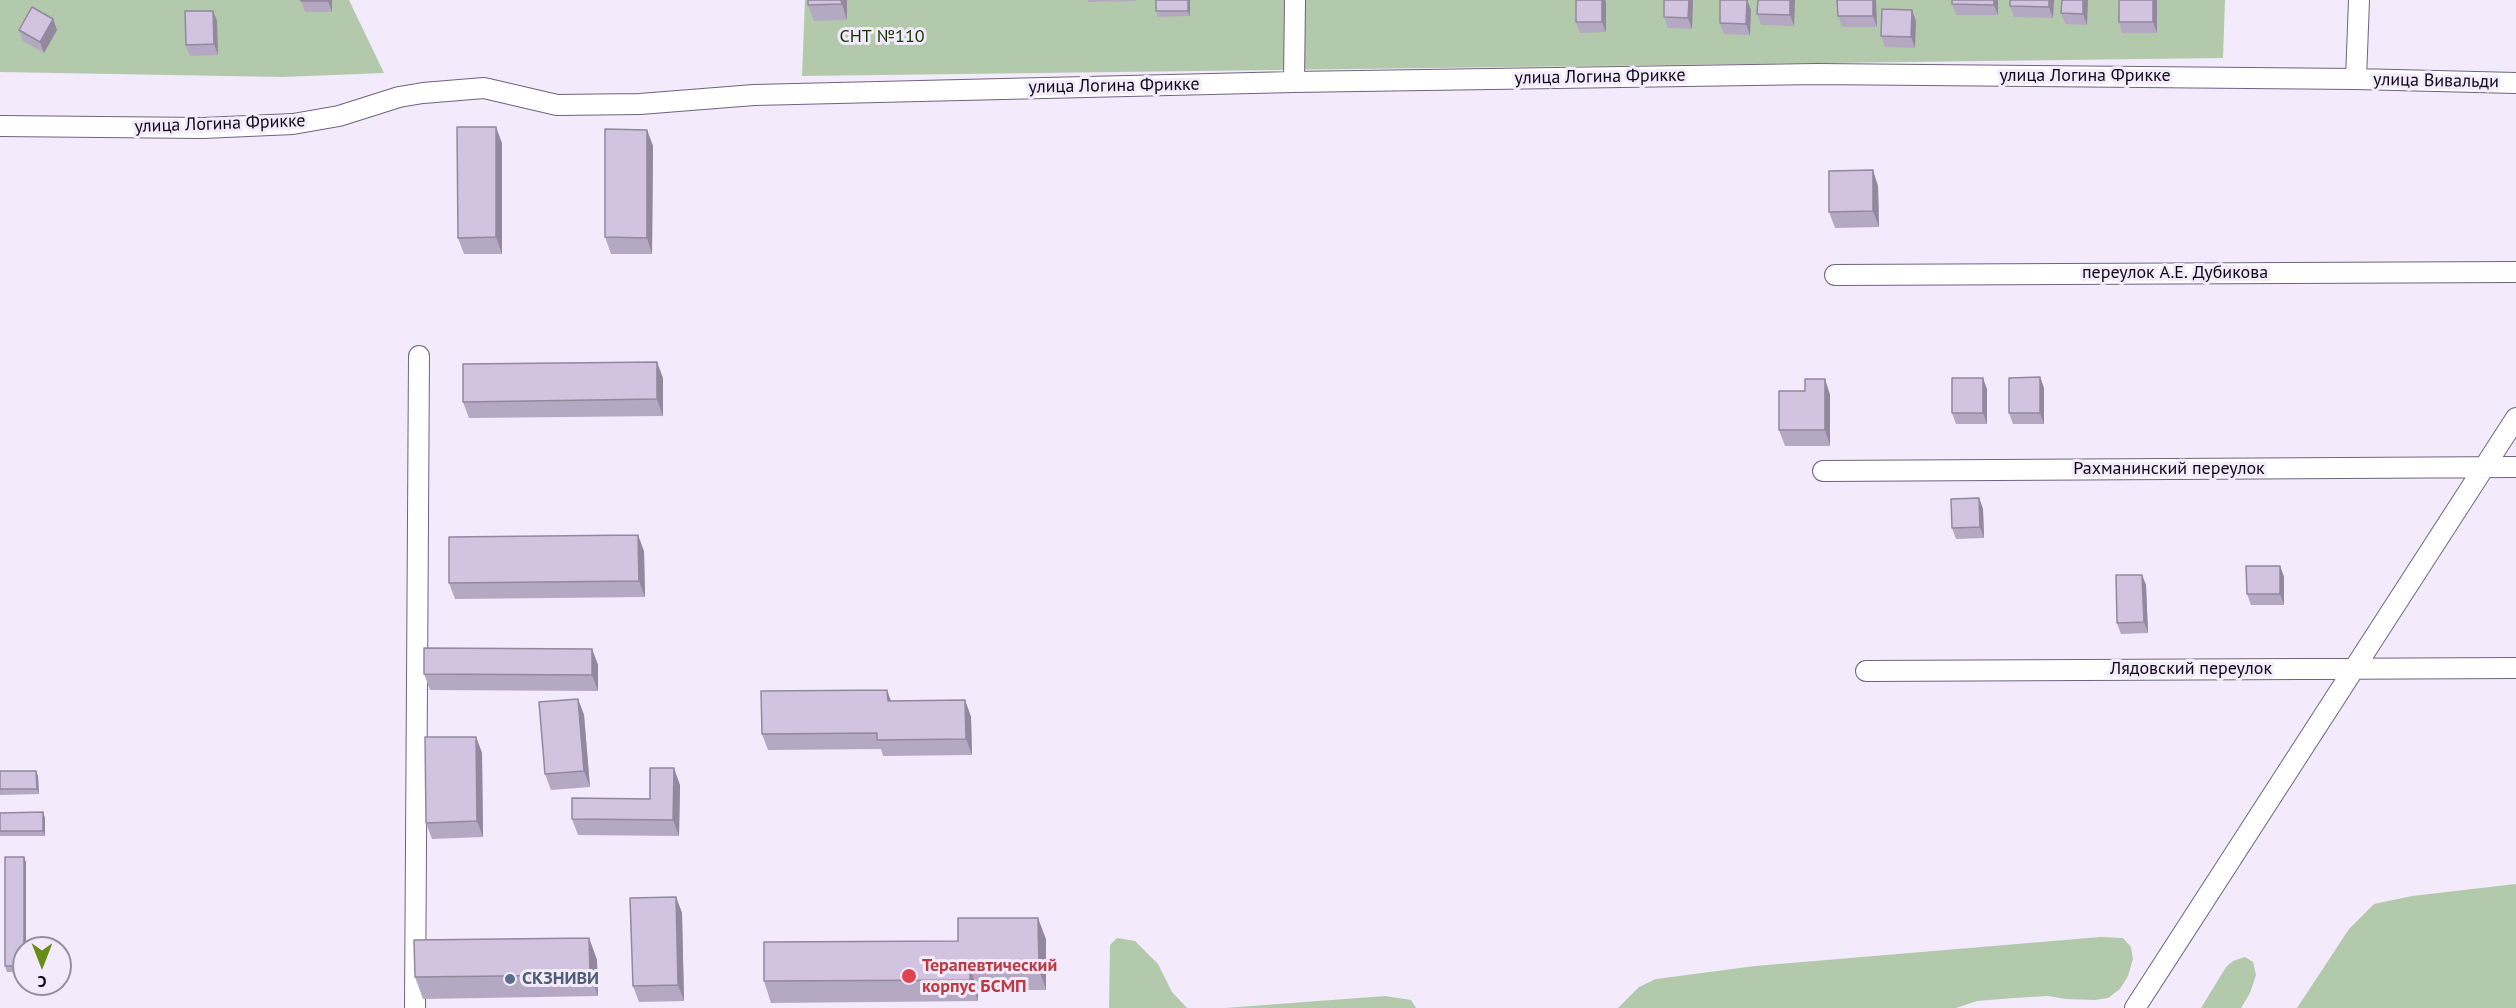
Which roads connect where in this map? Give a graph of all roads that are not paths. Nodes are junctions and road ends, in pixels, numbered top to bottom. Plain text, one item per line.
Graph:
1 (1295, 0) edge
2 (2359, 0) edge
3 (2356, 79) junction
4 (1294, 82) junction
5 (2516, 82) edge
6 (0, 126) edge
7 (2516, 272) edge
8 (1835, 275) dead end
9 (419, 356) dead end
10 (2516, 418) edge
11 (2516, 467) edge
12 (2485, 468) junction
13 (1823, 471) dead end
14 (2354, 668) junction
15 (2516, 668) edge
16 (1866, 671) dead end
17 (415, 1008) edge
18 (2135, 1008) edge

1 - 4 street
2 - 3 street
3 - 4 street, улица Логина Фрикке
3 - 5 street, улица Вивальди
4 - 6 street, улица Логина Фрикке
7 - 8 street, переулок А.Е. Дубикова
9 - 17 street
10 - 12 street
11 - 12 street, Рахманинский переулок
12 - 13 street, Рахманинский переулок
12 - 14 street
14 - 15 street, Лядовский переулок
14 - 16 street, Лядовский переулок
14 - 18 street

